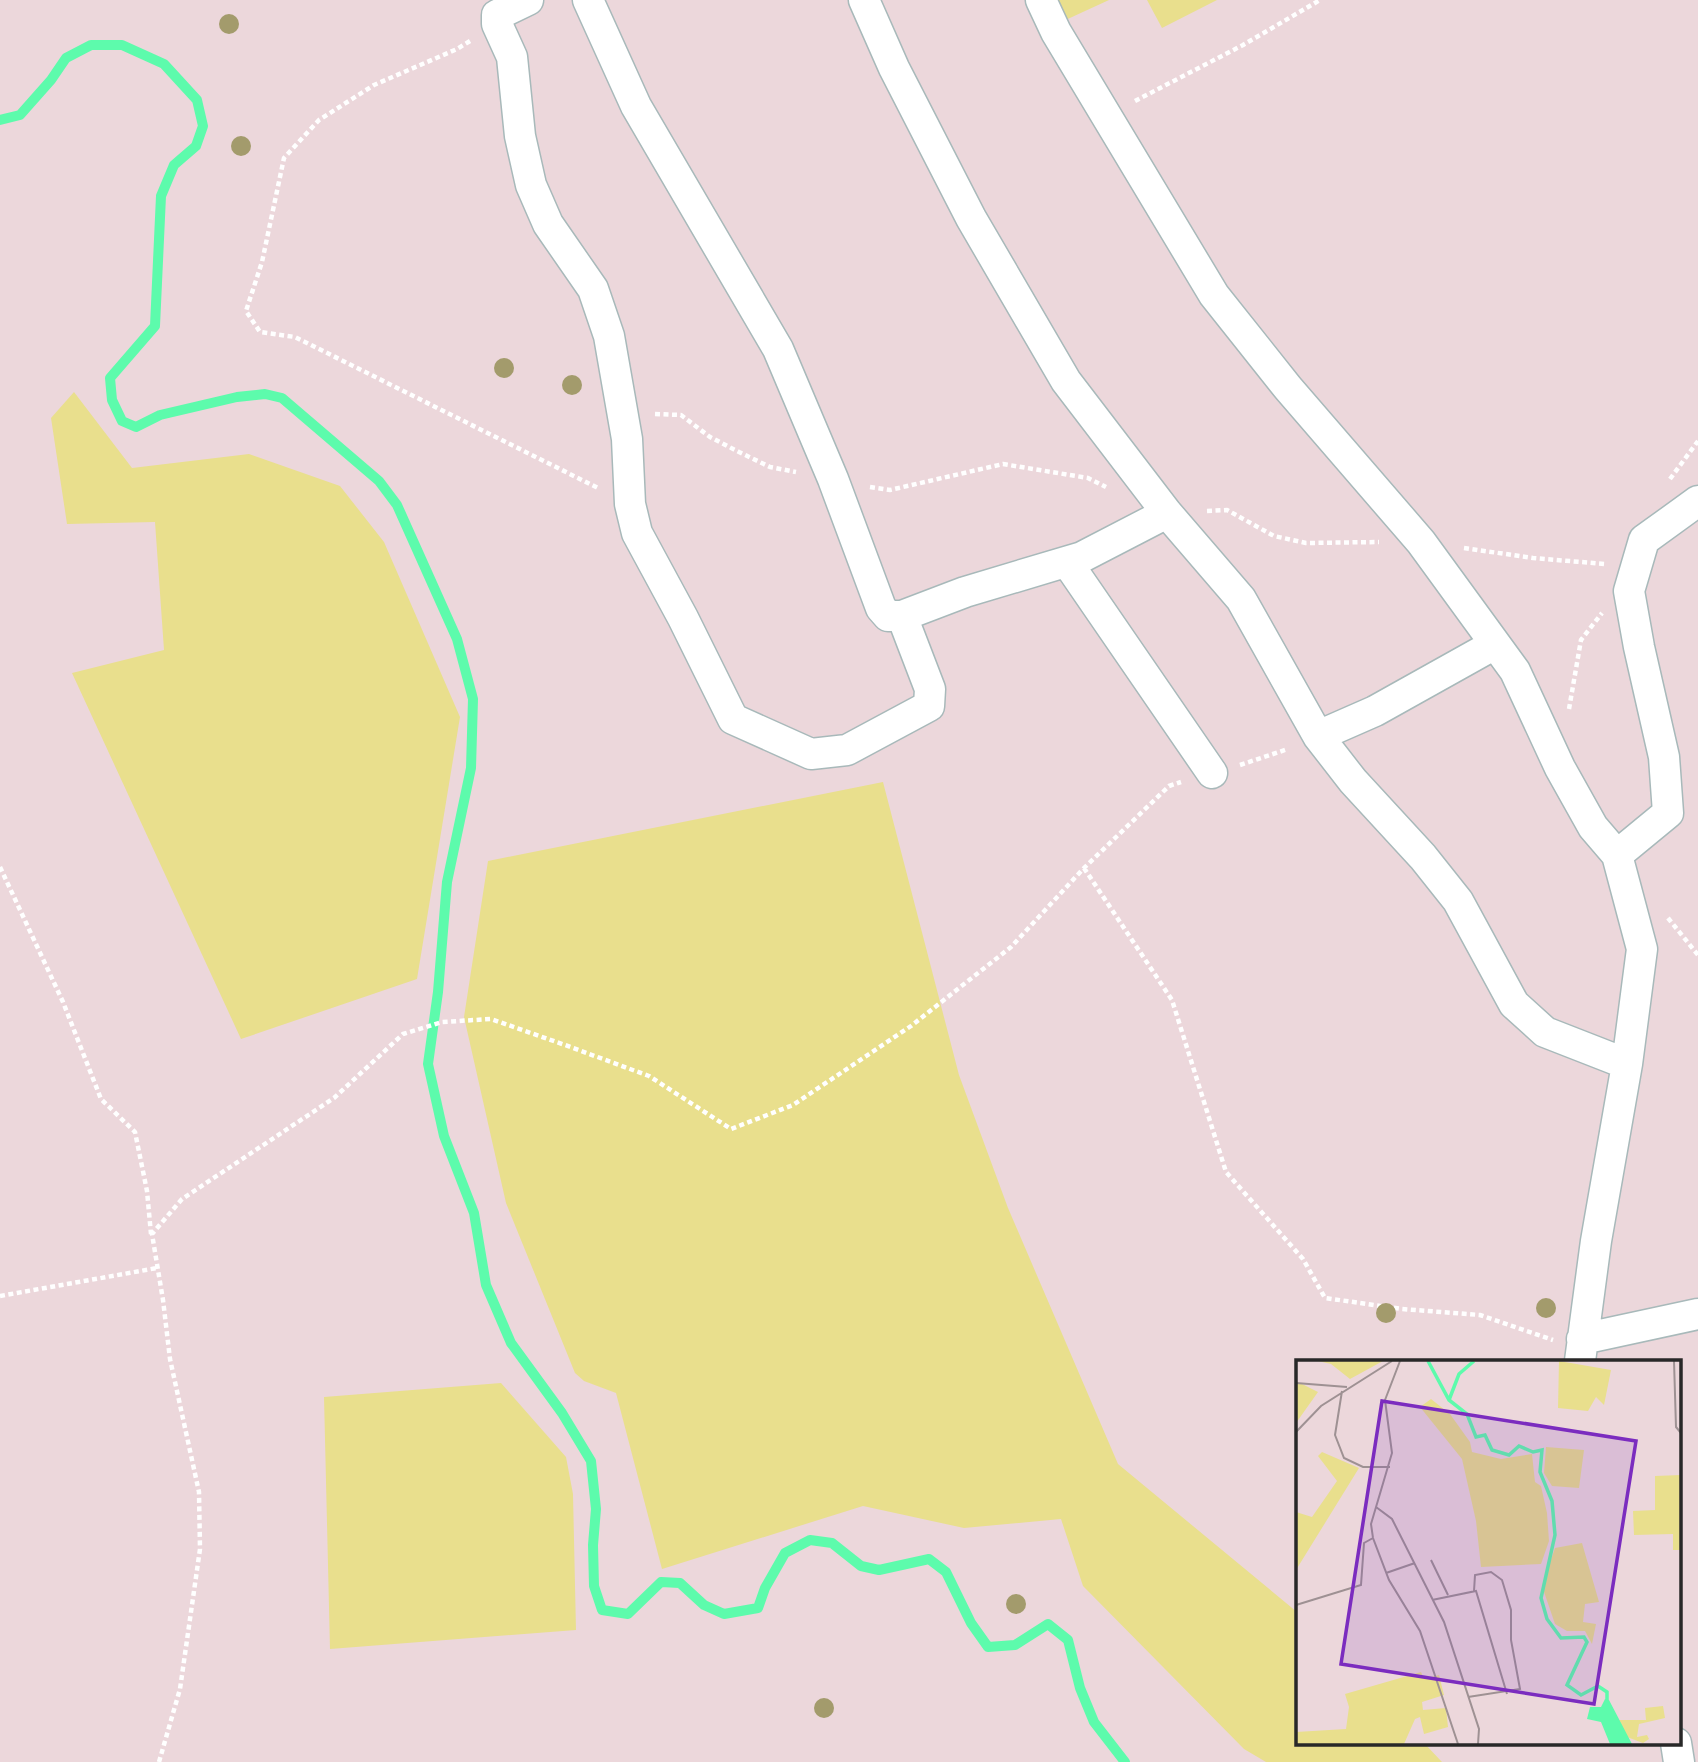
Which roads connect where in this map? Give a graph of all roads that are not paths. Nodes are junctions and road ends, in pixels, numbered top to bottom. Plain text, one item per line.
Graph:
1 (528, 0) edge
2 (589, 0) edge
3 (864, 0) edge
4 (1041, 0) edge
5 (1698, 500) edge
6 (1167, 513) junction
7 (1067, 562) junction
8 (902, 616) junction
9 (1495, 644) junction
10 (1318, 736) junction
11 (1212, 773) road end
12 (1617, 855) junction
13 (1627, 1064) junction
14 (1698, 1314) edge
15 (1581, 1349) edge
16 (1676, 1744) edge
17 (1679, 1762) edge

1 - 8 street
2 - 8 street
3 - 6 street
4 - 9 street
5 - 12 street
6 - 7 street
6 - 10 street
7 - 8 street
7 - 11 street
9 - 10 street
9 - 12 street
10 - 13 street
12 - 13 street
13 - 15 street
14 - 15 street
16 - 17 street

